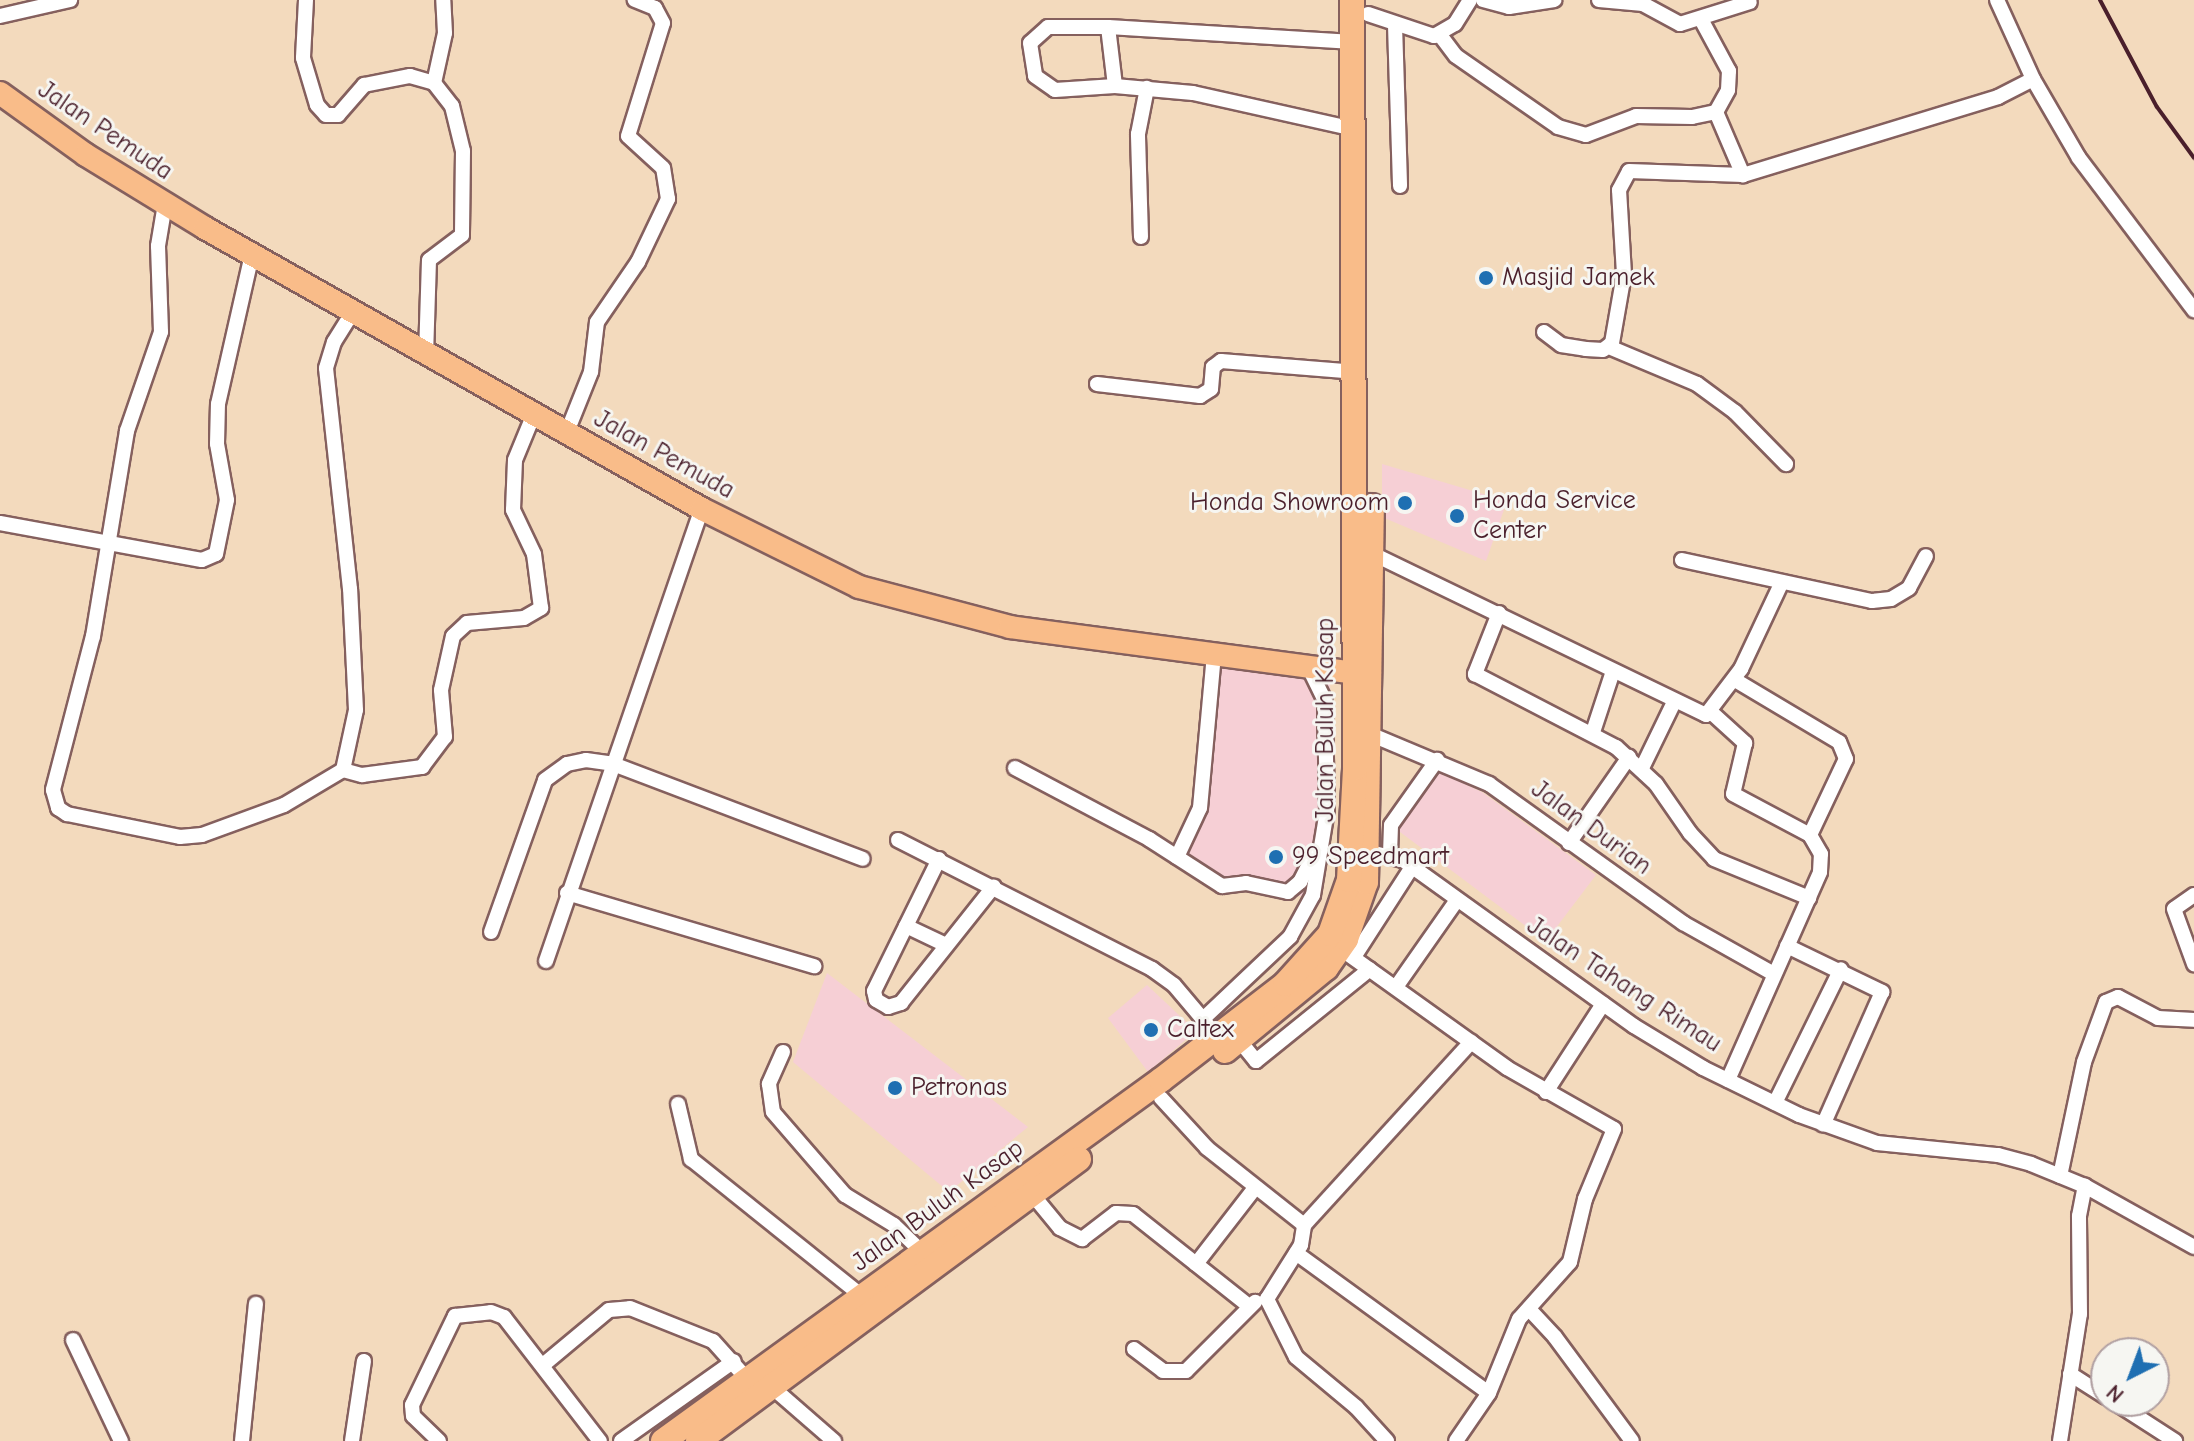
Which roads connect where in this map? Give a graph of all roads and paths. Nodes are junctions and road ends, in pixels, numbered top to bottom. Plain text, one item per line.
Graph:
1 (306, 0) edge
2 (443, 0) edge
3 (635, 0) edge
4 (1470, 0) edge
5 (1483, 0) edge
6 (1554, 0) edge
7 (1599, 0) edge
8 (1997, 0) edge
9 (68, 1) edge
10 (1750, 2) dead end
11 (1363, 5) edge
12 (0, 16) edge
13 (1702, 21) junction
14 (1395, 25) junction
15 (1108, 27) junction
16 (1440, 35) junction
17 (1353, 42) junction
18 (2033, 79) junction
19 (434, 83) junction
20 (1115, 86) junction
21 (1147, 88) junction
22 (1, 99) edge
23 (1716, 112) junction
24 (1354, 129) junction
25 (1743, 175) junction
26 (1400, 186) dead end
27 (165, 204) junction
28 (1141, 237) dead end
29 (252, 254) junction
30 (2194, 310) edge
31 (353, 312) junction
32 (1544, 332) dead end
33 (1609, 347) junction
34 (426, 355) junction
35 (1357, 372) junction
36 (1097, 384) dead end
37 (534, 414) junction
38 (567, 432) junction
39 (1786, 464) dead end
40 (702, 509) junction
41 (0, 523) edge
42 (107, 543) junction
43 (1373, 554) junction
44 (1926, 556) dead end
45 (1682, 560) dead end
46 (1782, 582) junction
47 (1499, 613) junction
48 (1214, 653) junction
49 (1308, 666) junction
50 (1613, 671) junction
51 (1362, 674) junction
52 (1735, 680) junction
53 (1674, 702) junction
54 (1712, 713) junction
55 (1593, 732) junction
56 (1372, 735) junction
57 (1629, 757) junction
58 (1437, 760) junction
59 (613, 764) junction
60 (1015, 768) dead end
61 (1642, 768) junction
62 (343, 770) junction
63 (1810, 835) junction
64 (898, 840) dead end
65 (1321, 842) junction
66 (1569, 843) junction
67 (1371, 851) junction
68 (1177, 857) junction
69 (863, 859) dead end
70 (939, 859) junction
71 (1412, 867) junction
72 (994, 886) junction
73 (567, 893) junction
74 (2194, 895) edge
75 (1809, 898) junction
76 (1457, 900) junction
77 (906, 926) junction
78 (491, 932) dead end
79 (946, 945) junction
80 (1787, 946) junction
81 (1347, 953) junction
82 (546, 961) dead end
83 (2194, 964) edge
84 (814, 966) dead end
85 (1370, 969) junction
86 (1841, 969) junction
87 (1774, 974) junction
88 (1396, 987) junction
89 (1603, 1004) junction
90 (2194, 1020) edge
91 (1219, 1032) junction
92 (1471, 1042) junction
93 (783, 1052) dead end
94 (1728, 1080) junction
95 (1546, 1092) junction
96 (1161, 1098) junction
97 (1775, 1103) junction
98 (678, 1104) dead end
99 (1823, 1125) junction
100 (2060, 1176) junction
101 (2085, 1186) junction
102 (1255, 1188) junction
103 (1032, 1194) junction
104 (1304, 1225) junction
105 (2194, 1247) edge
106 (922, 1252) junction
107 (1296, 1253) junction
108 (1196, 1264) junction
109 (861, 1295) junction
110 (1267, 1299) junction
111 (256, 1304) dead end
112 (1249, 1306) junction
113 (1529, 1309) junction
114 (73, 1340) dead end
115 (1134, 1349) dead end
116 (364, 1361) dead end
117 (543, 1365) junction
118 (741, 1370) junction
119 (2070, 1374) junction
120 (2090, 1387) edge
121 (773, 1388) junction
122 (1489, 1393) junction
123 (2138, 1417) edge
124 (121, 1441) edge
125 (242, 1441) edge
126 (352, 1441) edge
127 (439, 1441) edge
128 (600, 1441) edge
129 (621, 1441) edge
130 (663, 1441) edge
131 (699, 1441) edge
132 (834, 1441) edge
133 (1387, 1441) edge
134 (1456, 1441) edge
135 (1632, 1441) edge
136 (2060, 1441) edge
137 (2175, 1441) edge

1 - 19 street
2 - 19 street
3 - 38 street
4 - 16 street
5 - 6 street
7 - 13 street
8 - 18 street
9 - 12 street
10 - 13 street
11 - 14 street
11 - 17 highway, Jalan Buluh Kasap
11 - 43 highway, Jalan Buluh Kasap
13 - 23 street
14 - 16 street
14 - 26 street
15 - 17 street
15 - 20 street
15 - 20 street
16 - 23 street
17 - 24 highway, Jalan Buluh Kasap
18 - 25 street
18 - 30 street
19 - 34 street
20 - 21 street
21 - 24 street
21 - 28 street
22 - 27 main road, Jalan Pemuda
23 - 25 street
24 - 35 highway, Jalan Buluh Kasap
25 - 33 street
27 - 29 main road, Jalan Pemuda
27 - 42 street
29 - 31 main road, Jalan Pemuda
29 - 42 street
31 - 34 main road, Jalan Pemuda
31 - 62 street
32 - 33 street
33 - 39 street
34 - 37 main road, Jalan Pemuda
35 - 36 street
35 - 51 highway, Jalan Buluh Kasap
37 - 38 main road, Jalan Pemuda
37 - 62 street
38 - 40 main road, Jalan Pemuda
40 - 48 main road, Jalan Pemuda
40 - 59 street
41 - 42 street
42 - 62 street
43 - 47 street
43 - 51 highway, Jalan Buluh Kasap
44 - 46 street
45 - 46 street
46 - 52 street
47 - 50 street
47 - 55 street
48 - 49 main road, Jalan Pemuda
48 - 68 street
49 - 51 main road, Jalan Pemuda
49 - 65 street
50 - 53 street
50 - 55 street
51 - 56 highway, Jalan Buluh Kasap
51 - 67 highway, Jalan Buluh Kasap
52 - 54 street
52 - 63 street
53 - 54 street
53 - 61 street
54 - 63 street
55 - 57 street
56 - 58 street, Jalan Durian
56 - 67 highway, Jalan Buluh Kasap
57 - 61 street
57 - 66 street
58 - 66 street, Jalan Durian
58 - 67 street
59 - 69 street
59 - 73 street
59 - 78 street
60 - 68 street
61 - 75 street
63 - 75 street
64 - 70 street
65 - 68 street
65 - 91 street
66 - 87 street, Jalan Durian
67 - 71 street, Jalan Tahang Rimau
67 - 81 highway, Jalan Buluh Kasap
67 - 91 highway, Jalan Buluh Kasap
70 - 72 street
70 - 77 street
71 - 76 street, Jalan Tahang Rimau
71 - 81 street
72 - 79 street
72 - 91 street
73 - 82 street
73 - 84 street
74 - 83 street
75 - 80 street
76 - 88 street
76 - 89 street, Jalan Tahang Rimau
77 - 79 street
77 - 79 street
80 - 86 street
80 - 87 street
81 - 85 street
81 - 91 highway, Jalan Buluh Kasap
85 - 88 street
85 - 91 street
86 - 97 street
86 - 99 street
87 - 94 street
88 - 92 street
89 - 94 street, Jalan Tahang Rimau
89 - 95 street
90 - 100 street
91 - 96 highway, Jalan Buluh Kasap
91 - 106 highway, Jalan Buluh Kasap
92 - 95 street
92 - 104 street
93 - 106 street
94 - 97 street, Jalan Tahang Rimau
95 - 113 street
96 - 102 street
96 - 103 highway, Jalan Buluh Kasap
97 - 99 street, Jalan Tahang Rimau
98 - 109 street
99 - 100 street, Jalan Tahang Rimau
100 - 101 street, Jalan Tahang Rimau
101 - 105 street, Jalan Tahang Rimau
101 - 119 street
102 - 104 street
102 - 108 street
103 - 108 street
103 - 121 highway, Jalan Buluh Kasap
104 - 107 street
106 - 109 highway, Jalan Buluh Kasap
107 - 110 street
107 - 122 street
108 - 112 street
109 - 118 highway, Jalan Buluh Kasap
110 - 112 street
110 - 133 street
111 - 125 street
112 - 115 street
113 - 122 street
113 - 135 street
114 - 124 street
116 - 126 street
117 - 118 street
117 - 127 street
117 - 128 street
118 - 129 street
118 - 130 highway, Jalan Buluh Kasap
119 - 120 street
119 - 136 street
121 - 131 highway, Jalan Buluh Kasap
121 - 132 street
122 - 134 street
123 - 137 street

